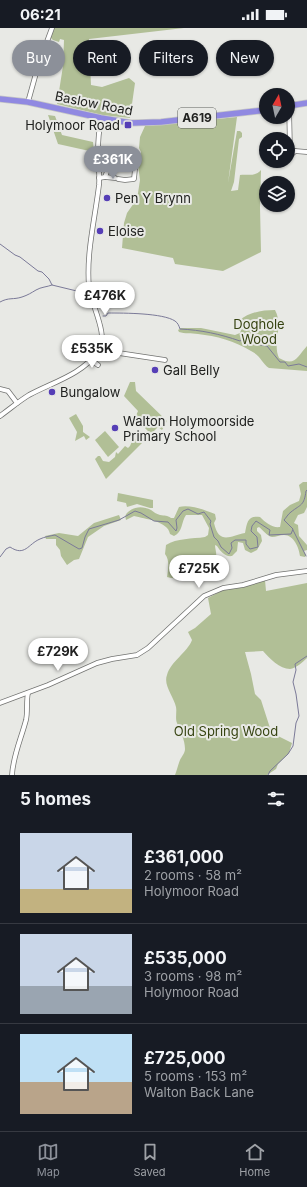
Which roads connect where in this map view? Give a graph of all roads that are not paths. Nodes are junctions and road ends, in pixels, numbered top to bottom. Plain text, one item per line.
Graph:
1 (52, 28) edge
2 (0, 99) edge
3 (28, 102) junction
4 (307, 103) edge
5 (295, 105) edge
6 (259, 111) edge
7 (101, 118) junction
8 (295, 151) edge
9 (307, 152) edge
10 (115, 163) dead end
11 (135, 169) dead end
12 (105, 177) junction
13 (99, 178) junction
14 (99, 350) junction
15 (91, 360) junction
16 (165, 360) dead end
17 (98, 365) dead end
18 (0, 389) edge
19 (17, 403) junction
20 (0, 416) edge
21 (307, 571) edge
22 (28, 693) junction
23 (17, 697) junction
24 (26, 701) junction
25 (0, 703) edge
26 (12, 775) edge

1 - 3 street
2 - 3 highway, Baslow Road / A619
3 - 7 highway, Baslow Road / A619
4 - 5 highway
6 - 7 highway, Baslow Road / A619
7 - 13 street
8 - 9 street
10 - 12 street
11 - 12 street
12 - 13 street
13 - 14 street
14 - 15 street
14 - 16 street
15 - 17 street
15 - 19 street
18 - 19 street
19 - 20 street
21 - 22 street
22 - 23 street
22 - 24 street
23 - 24 street
23 - 25 street
24 - 26 street

